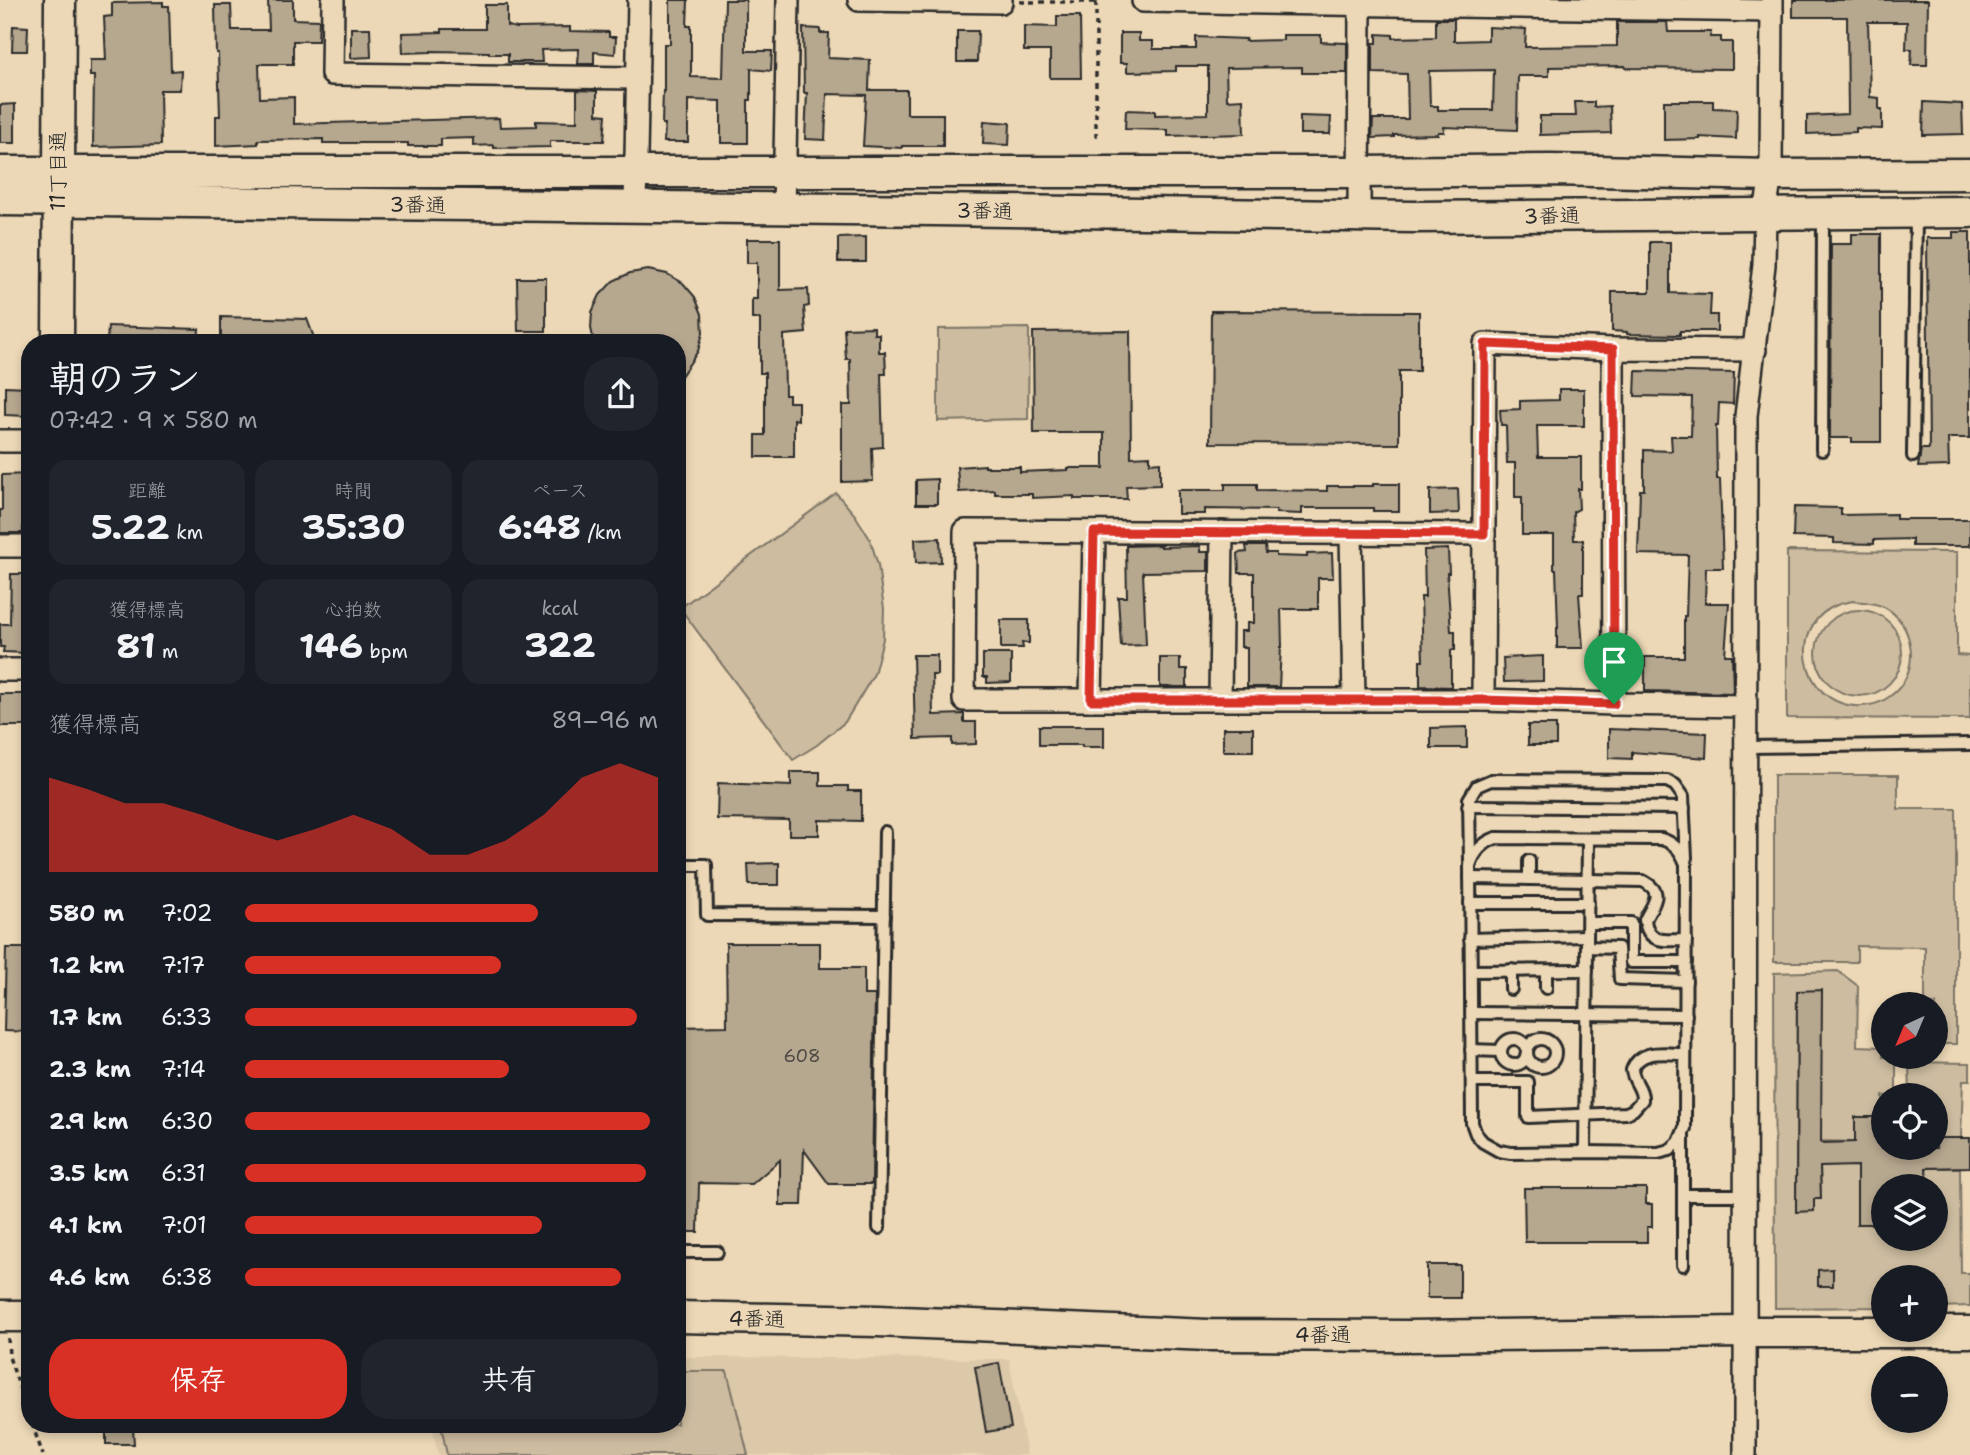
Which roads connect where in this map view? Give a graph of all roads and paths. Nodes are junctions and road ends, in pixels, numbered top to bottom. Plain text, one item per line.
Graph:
1 (60, 0) edge
2 (333, 0) edge
3 (639, 0) edge
4 (788, 0) edge
5 (859, 0) edge
6 (1001, 1) edge
7 (1097, 1) edge
8 (1143, 1) edge
9 (1314, 2) edge
10 (1360, 4) junction
11 (1772, 5) edge
12 (637, 78) junction
13 (1096, 137) dead end
14 (0, 172) edge
15 (1359, 172) junction
16 (636, 173) junction
17 (785, 173) junction
18 (1970, 174) edge
19 (1771, 175) junction
20 (58, 186) junction
21 (0, 200) edge
22 (635, 208) junction
23 (785, 210) junction
24 (1916, 212) junction
25 (1970, 212) edge
26 (1765, 213) junction
27 (1823, 213) junction
28 (1359, 216) junction
29 (58, 334) edge
30 (1613, 349) junction
31 (1755, 350) junction
32 (0, 441) edge
33 (21, 441) edge
34 (1822, 450) dead end
35 (1913, 456) dead end
36 (1094, 532) junction
37 (1223, 532) junction
38 (1351, 533) junction
39 (1484, 534) junction
40 (0, 546) edge
41 (21, 546) edge
42 (0, 670) edge
43 (21, 670) edge
44 (1091, 700) junction
45 (1220, 700) junction
46 (1354, 700) junction
47 (1483, 700) junction
48 (1614, 704) junction
49 (1745, 706) junction
50 (1970, 744) edge
51 (1745, 747) junction
52 (1468, 806) junction
53 (1684, 808) junction
54 (886, 832) dead end
55 (1588, 839) junction
56 (1529, 861) dead end
57 (1686, 864) junction
58 (686, 865) edge
59 (1470, 874) junction
60 (1529, 878) junction
61 (1588, 879) junction
62 (1470, 903) junction
63 (1588, 903) junction
64 (884, 915) junction
65 (1588, 923) junction
66 (1470, 939) junction
67 (1686, 940) junction
68 (1587, 942) junction
69 (1686, 962) junction
70 (1511, 970) junction
71 (1587, 970) junction
72 (1471, 971) junction
73 (1546, 971) junction
74 (1686, 981) junction
75 (1546, 988) dead end
76 (1511, 989) dead end
77 (1472, 1013) junction
78 (1542, 1014) junction
79 (1588, 1014) junction
80 (1686, 1015) junction
81 (1541, 1039) junction
82 (1471, 1050) junction
83 (1500, 1051) junction
84 (1527, 1054) junction
85 (1685, 1054) junction
86 (1472, 1082) junction
87 (1585, 1115) junction
88 (1683, 1135) junction
89 (1586, 1152) junction
90 (1683, 1195) junction
91 (1746, 1195) junction
92 (879, 1227) dead end
93 (686, 1252) edge
94 (717, 1252) dead end
95 (1683, 1265) dead end
96 (12, 1316) edge
97 (686, 1317) edge
98 (1746, 1332) junction
99 (1970, 1332) edge
100 (21, 1391) edge
101 (35, 1433) edge
102 (43, 1455) edge
103 (1745, 1455) edge

1 - 20 street, 11丁目通
2 - 12 street
3 - 12 street
4 - 17 street
5 - 6 street
6 - 7 path
7 - 13 path
8 - 9 street
9 - 10 street
10 - 11 street
10 - 15 street
11 - 19 street
12 - 16 street
14 - 20 street, 3番通
15 - 17 street, 3番通
15 - 19 street, 3番通
15 - 28 street
16 - 17 street, 3番通
16 - 20 street, 3番通
16 - 22 street
17 - 23 street
18 - 19 street, 3番通
19 - 26 street
20 - 21 street, 3番通
20 - 22 street, 3番通
20 - 29 street, 11丁目通
22 - 23 street, 3番通
23 - 28 street, 3番通
24 - 25 street, 3番通
24 - 27 street, 3番通
24 - 35 lane
26 - 27 street, 3番通
26 - 28 street, 3番通
26 - 31 street
27 - 34 lane
30 - 31 street
30 - 39 street
30 - 48 street
31 - 49 street
32 - 33 street
36 - 37 street
36 - 44 street
36 - 44 street
37 - 38 street
37 - 45 street
38 - 39 street
38 - 46 street
39 - 47 street
40 - 41 street
42 - 43 street
44 - 45 street
45 - 46 street
46 - 47 street
47 - 48 street
48 - 49 street
49 - 51 street
50 - 51 lane
51 - 91 street
52 - 53 lane
52 - 53 lane
52 - 59 lane
53 - 57 lane
54 - 64 lane
55 - 57 lane
55 - 59 lane
55 - 61 lane
56 - 60 lane
57 - 67 lane
58 - 64 lane
59 - 60 lane
59 - 62 lane
60 - 61 lane
61 - 63 lane
61 - 67 lane
62 - 63 lane
62 - 66 lane
63 - 65 lane
64 - 92 lane
65 - 68 lane
65 - 69 lane
66 - 68 lane
66 - 72 lane
67 - 69 lane
68 - 71 lane
68 - 74 lane
69 - 74 lane
70 - 72 lane
70 - 73 lane
70 - 76 lane
71 - 73 lane
71 - 79 lane
72 - 77 lane
73 - 75 lane
74 - 80 lane
77 - 78 lane
77 - 82 lane
78 - 79 lane
78 - 81 lane
79 - 80 lane
79 - 87 lane
80 - 85 lane
81 - 84 lane
81 - 84 lane
82 - 83 lane
82 - 86 lane
83 - 84 lane
83 - 84 lane
85 - 87 lane
85 - 88 lane
86 - 87 lane
86 - 89 lane
87 - 89 lane
88 - 89 lane
88 - 90 lane
90 - 91 lane
90 - 95 lane
91 - 98 street
93 - 94 lane
96 - 100 path
97 - 98 street, 4番通
98 - 99 street, 4番通
98 - 103 street
101 - 102 path

